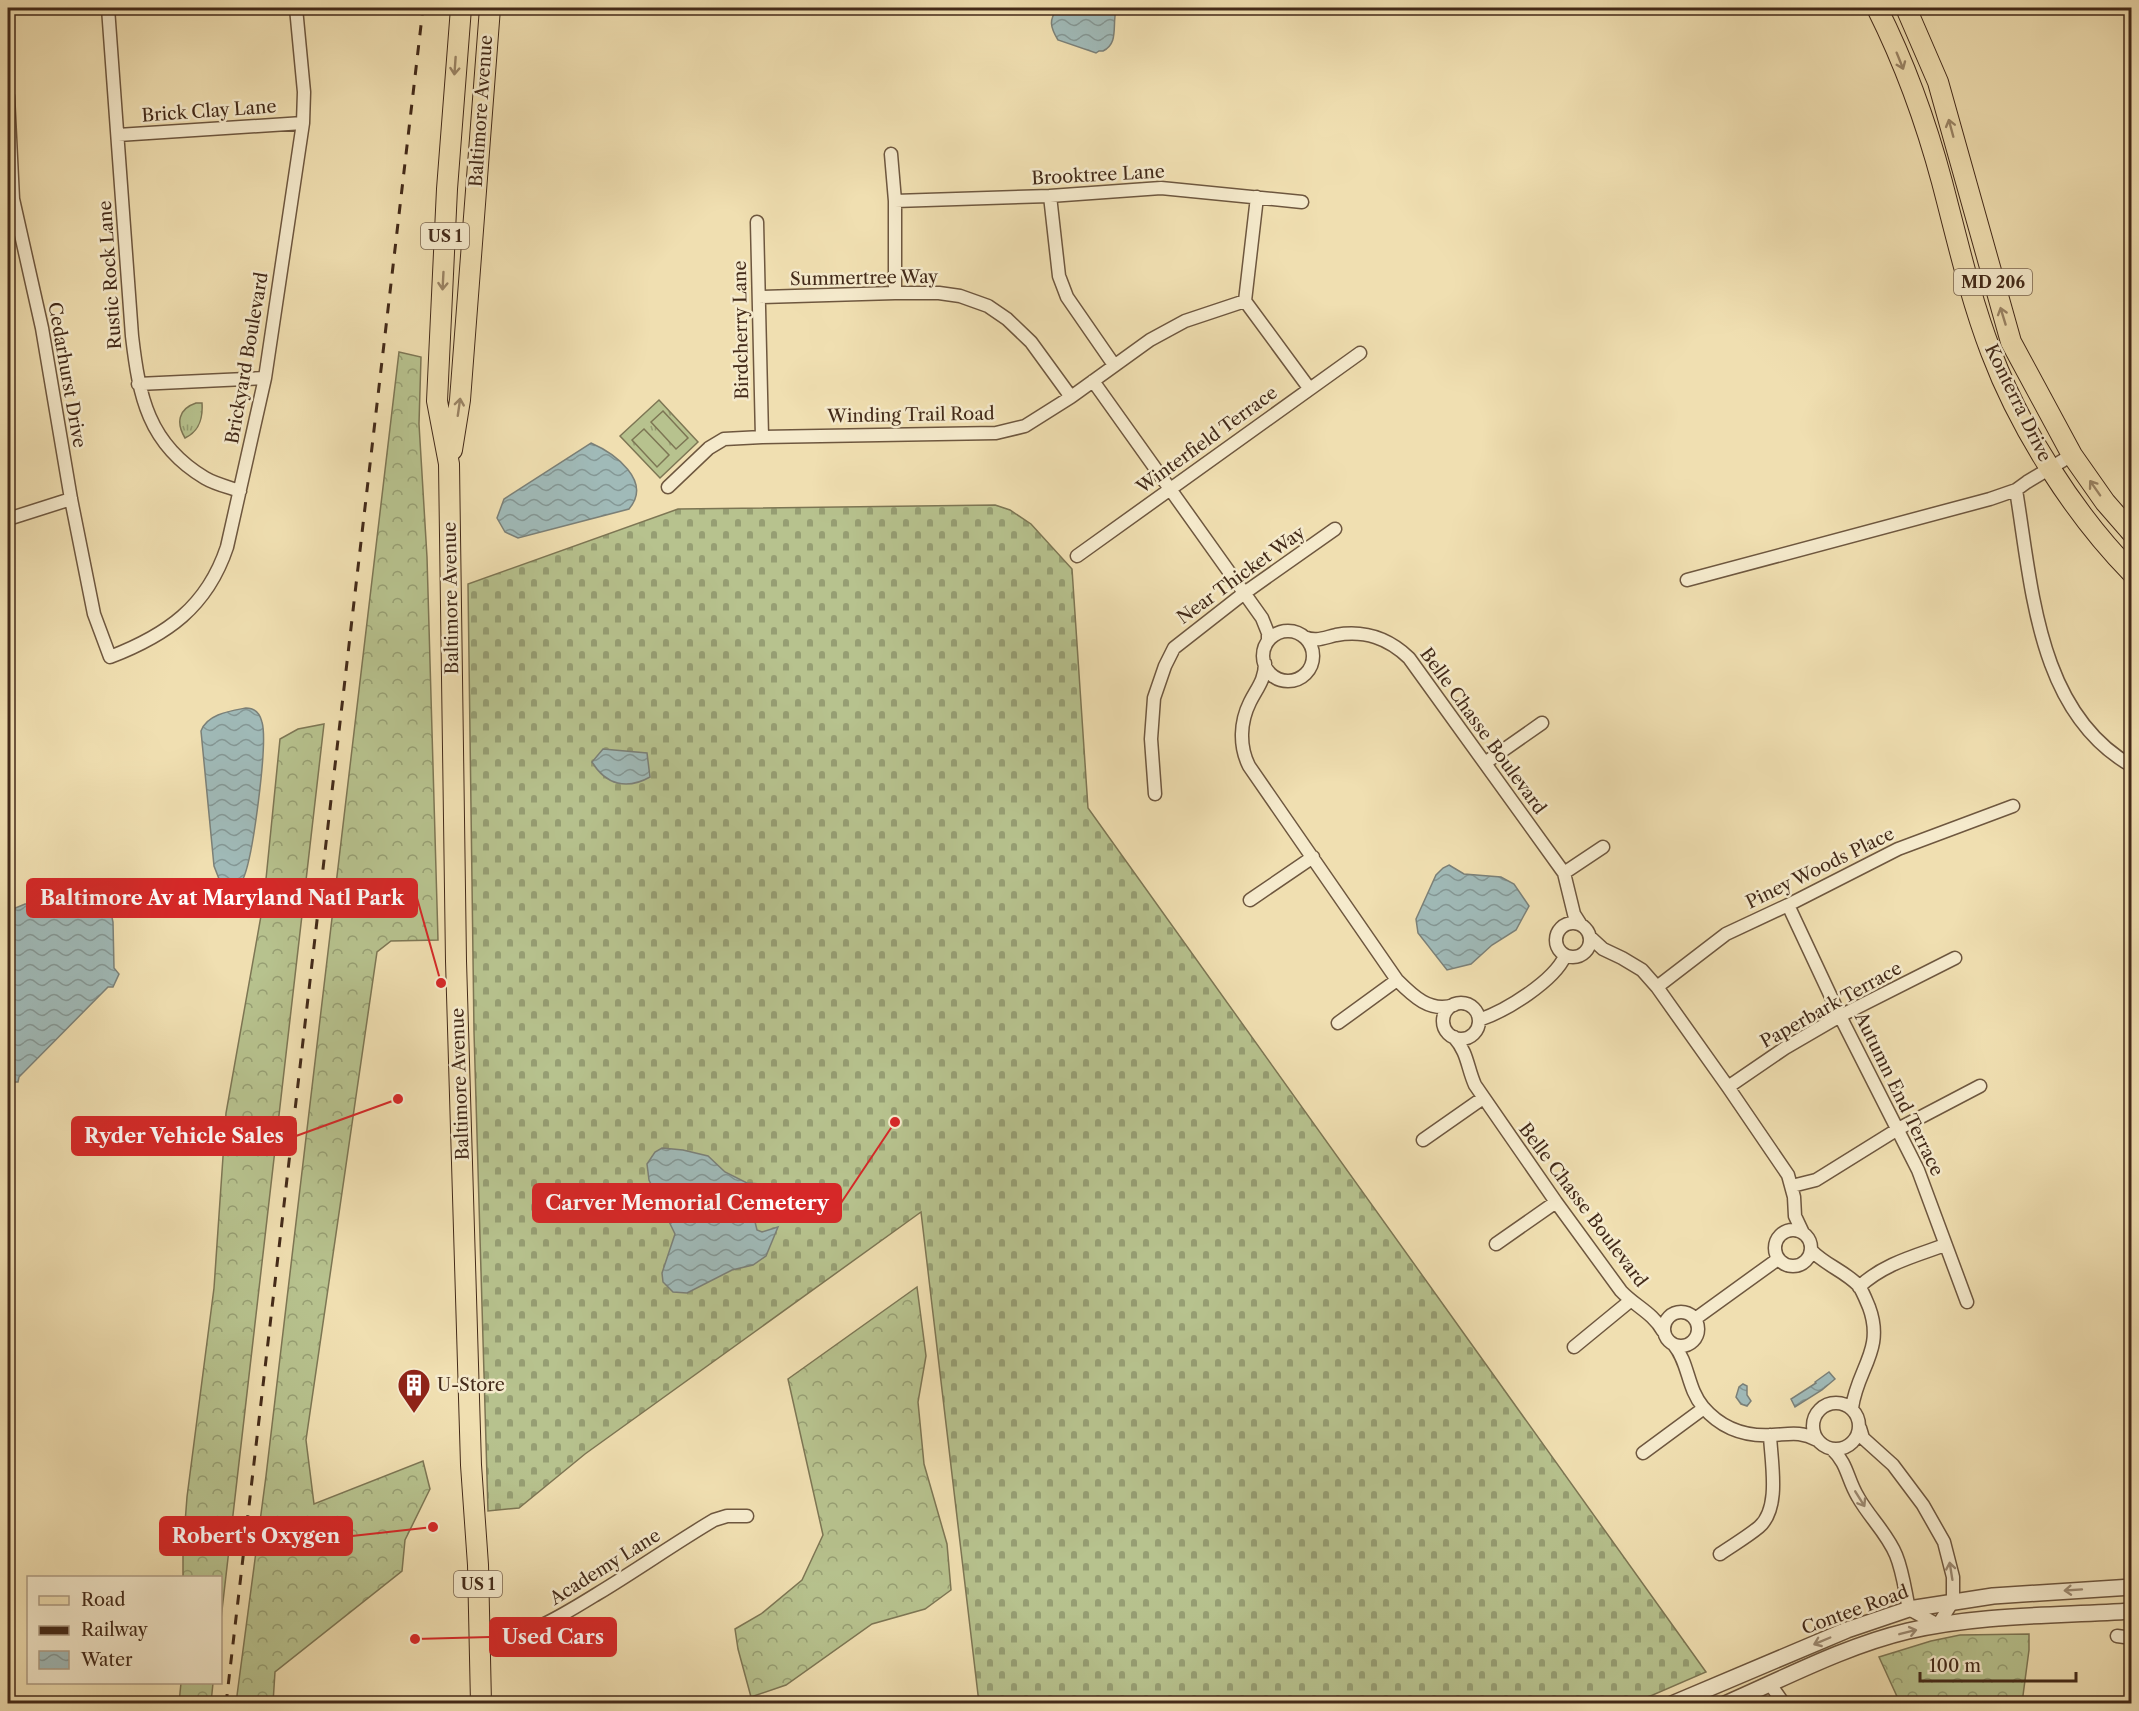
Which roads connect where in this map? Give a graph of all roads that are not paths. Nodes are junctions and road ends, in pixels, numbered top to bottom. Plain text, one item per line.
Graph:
1 (108, 8) edge
2 (296, 8) edge
3 (461, 8) edge
4 (490, 8) edge
5 (1877, 8) edge
6 (1906, 8) edge
7 (8, 96) edge
8 (303, 123) junction
9 (118, 135) junction
10 (891, 154) dead end
11 (1050, 196) junction
12 (1257, 197) junction
13 (895, 201) junction
14 (1302, 202) dead end
15 (757, 222) dead end
16 (895, 293) junction
17 (759, 297) junction
18 (1245, 301) junction
19 (1360, 353) dead end
20 (1114, 365) junction
21 (265, 378) junction
22 (1093, 381) junction
23 (138, 384) junction
24 (1309, 388) junction
25 (1071, 397) junction
26 (762, 437) junction
27 (2072, 455) junction
28 (449, 464) junction
29 (2050, 468) junction
30 (668, 487) dead end
31 (1169, 490) junction
32 (2016, 490) junction
33 (240, 491) junction
34 (71, 499) junction
35 (8, 519) edge
36 (1335, 529) dead end
37 (2132, 533) edge
38 (1077, 556) dead end
39 (2132, 573) edge
40 (1687, 580) dead end
41 (1243, 594) junction
42 (1262, 618) junction
43 (1283, 632) junction
44 (1304, 637) junction
45 (1322, 639) junction
46 (1268, 641) junction
47 (1312, 654) junction
48 (110, 657) joint
49 (1264, 663) junction
50 (1278, 679) junction
51 (1262, 683) junction
52 (1542, 723) dead end
53 (1485, 763) junction
54 (2132, 766) edge
55 (1155, 794) dead end
56 (2013, 806) dead end
57 (1604, 847) dead end
58 (1313, 857) junction
59 (1564, 873) junction
60 (1250, 900) dead end
61 (1788, 905) junction
62 (1572, 906) junction
63 (1581, 925) junction
64 (1564, 926) junction
65 (1590, 937) junction
66 (1603, 950) junction
67 (1587, 951) junction
68 (1565, 956) junction
69 (1955, 958) dead end
70 (1397, 980) junction
71 (1657, 987) junction
72 (1431, 1005) junction
73 (1454, 1005) junction
74 (1840, 1016) junction
75 (1479, 1020) junction
76 (1338, 1023) dead end
77 (1444, 1026) junction
78 (1473, 1034) junction
79 (1454, 1037) junction
80 (1464, 1049) junction
81 (1980, 1086) dead end
82 (1728, 1087) junction
83 (1483, 1098) junction
84 (1898, 1129) junction
85 (1423, 1140) dead end
86 (1792, 1186) junction
87 (1556, 1202) junction
88 (1795, 1216) junction
89 (1786, 1231) junction
90 (1803, 1233) junction
91 (1496, 1244) dead end
92 (1945, 1245) junction
93 (1811, 1250) junction
94 (1778, 1259) junction
95 (1824, 1261) junction
96 (1804, 1263) junction
97 (1859, 1287) junction
98 (1630, 1301) junction
99 (1967, 1302) dead end
100 (1648, 1312) junction
101 (1672, 1314) junction
102 (1695, 1319) junction
103 (1663, 1330) junction
104 (1690, 1343) junction
105 (1674, 1345) junction
106 (1574, 1347) dead end
107 (1684, 1362) junction
108 (1847, 1406) junction
109 (1704, 1408) junction
110 (1814, 1419) junction
111 (1860, 1428) junction
112 (1788, 1433) junction
113 (1770, 1435) junction
114 (1817, 1440) junction
115 (1832, 1449) junction
116 (1643, 1453) dead end
117 (747, 1516) dead end
118 (1720, 1554) dead end
119 (2132, 1587) edge
120 (1953, 1601) junction
121 (1909, 1609) junction
122 (2132, 1611) edge
123 (1938, 1625) junction
124 (2117, 1636) dead end
125 (2132, 1638) edge
126 (480, 1642) junction
127 (1770, 1684) junction
128 (481, 1704) edge
129 (1672, 1704) edge
130 (1725, 1704) edge
131 (1784, 1704) edge

1 - 9 street, Rustic Rock Lane
2 - 8 street, Brickyard Boulevard
3 -> 28 main road, Baltimore Avenue / US 1
28 -> 4 main road, Baltimore Avenue / US 1
5 -> 29 main road, Konterra Drive / MD 206
27 -> 6 main road, Konterra Drive / MD 206
7 - 34 street, Cedarhurst Drive
8 - 9 street, Brick Clay Lane
8 - 21 street, Brickyard Boulevard
9 - 23 street, Rustic Rock Lane
10 - 13 street
11 - 12 street, Brooktree Lane
11 - 13 street, Brooktree Lane
11 - 20 street
12 - 14 street, Brooktree Lane
12 - 18 street
13 - 16 street
15 - 17 street, Birdcherry Lane
16 - 17 street, Summertree Way
16 - 25 street, Summertree Way
17 - 26 street, Birdcherry Lane
18 - 20 street, Winding Trail Road
18 - 24 street
19 - 24 street, Winterfield Terrace
20 - 22 street, Winding Trail Road
21 - 23 street
21 - 33 street, Brickyard Boulevard
22 - 25 street, Winding Trail Road
22 - 31 street, Belle Chasse Boulevard
23 - 33 street, Rustic Rock Lane
24 - 31 street, Winterfield Terrace
25 - 26 street, Winding Trail Road
26 - 30 street, Winding Trail Road
27 - 29 street
37 -> 27 main road, Konterra Drive / MD 206
28 - 126 main road, Baltimore Avenue / US 1
29 - 32 street
29 - 39 main road, Konterra Drive / MD 206
31 - 38 street, Winterfield Terrace
31 - 41 street, Belle Chasse Boulevard
32 - 40 street
32 - 54 street
33 - 48 street, Brickyard Boulevard
34 - 35 street
34 - 48 street, Cedarhurst Drive
36 - 41 street, Near Thicket Way
41 - 42 street, Belle Chasse Boulevard
41 - 55 street, Near Thicket Way
42 - 43 street, Belle Chasse Boulevard
42 - 46 street, Belle Chasse Boulevard
43 - 44 street, Belle Chasse Boulevard
43 - 46 street
44 - 45 street, Belle Chasse Boulevard
44 - 47 street
45 - 47 street
45 - 53 street, Belle Chasse Boulevard
46 - 49 street, Belle Chasse Boulevard
47 - 50 street
49 - 50 street
49 - 51 street, Belle Chasse Boulevard
50 - 51 street
51 - 58 street, Belle Chasse Boulevard
52 - 53 street
53 - 59 street, Belle Chasse Boulevard
56 - 61 street, Piney Woods Place
57 - 59 street
58 - 60 street
58 - 70 street, Belle Chasse Boulevard
59 - 62 street, Belle Chasse Boulevard
61 - 71 street, Piney Woods Place
61 - 74 street, Autumn End Terrace
62 - 63 street, Belle Chasse Boulevard
62 - 64 street
63 - 64 street
63 - 65 street, Belle Chasse Boulevard
64 - 68 street
65 - 66 street, Belle Chasse Boulevard
65 - 67 street
66 - 67 street, Belle Chasse Boulevard
66 - 71 street, Belle Chasse Boulevard
67 - 68 street, Belle Chasse Boulevard
68 - 75 street
69 - 74 street, Paperbark Terrace
70 - 72 street, Belle Chasse Boulevard
70 - 76 street
71 - 82 street, Belle Chasse Boulevard
72 - 73 street
72 - 77 street, Belle Chasse Boulevard
73 - 75 street
73 - 77 street
74 - 82 street, Paperbark Terrace
74 - 84 street, Autumn End Terrace
75 - 78 street
77 - 79 street, Belle Chasse Boulevard
78 - 79 street
78 - 80 street
79 - 80 street, Belle Chasse Boulevard
80 - 83 street, Belle Chasse Boulevard
81 - 84 street
82 - 86 street, Belle Chasse Boulevard
83 - 85 street
83 - 87 street, Belle Chasse Boulevard
84 - 86 street
84 - 92 street, Autumn End Terrace
86 - 88 street, Belle Chasse Boulevard
87 - 91 street
87 - 98 street, Belle Chasse Boulevard
88 - 89 street
88 - 90 street, Belle Chasse Boulevard
89 - 90 street
89 - 94 street
90 - 93 street, Belle Chasse Boulevard
92 - 97 street
92 - 99 street, Autumn End Terrace
93 - 95 street, Belle Chasse Boulevard
93 - 96 street
94 - 96 street
94 - 102 street
95 - 96 street
95 - 97 street, Belle Chasse Boulevard
97 - 108 street, Belle Chasse Boulevard
98 - 100 street, Belle Chasse Boulevard
98 - 106 street
100 - 101 street, Belle Chasse Boulevard
100 - 103 street, Belle Chasse Boulevard
101 - 102 street, Belle Chasse Boulevard
101 - 103 street
102 - 104 street
103 - 105 street, Belle Chasse Boulevard
104 - 105 street
104 - 107 street
105 - 107 street, Belle Chasse Boulevard
107 - 109 street, Belle Chasse Boulevard
108 - 110 street, Belle Chasse Boulevard
108 - 111 street, Belle Chasse Boulevard
109 - 113 street, Belle Chasse Boulevard
109 - 116 street
110 - 112 street, Belle Chasse Boulevard
110 - 114 street
111 - 115 street
120 -> 111 street, Belle Chasse Boulevard
112 - 113 street, Belle Chasse Boulevard
112 - 114 street, Belle Chasse Boulevard
113 - 118 street
114 - 115 street, Belle Chasse Boulevard
115 -> 121 street, Belle Chasse Boulevard
117 - 126 street, Academy Lane
119 -> 120 street, Contee Road
120 - 121 street, Contee Road
120 - 123 street
121 - 123 street
121 -> 129 street, Contee Road
122 - 123 street, Contee Road
127 -> 123 street, Contee Road
124 - 125 street
126 - 128 main road, Baltimore Avenue / US 1
127 - 130 street, Contee Road
127 - 131 street

